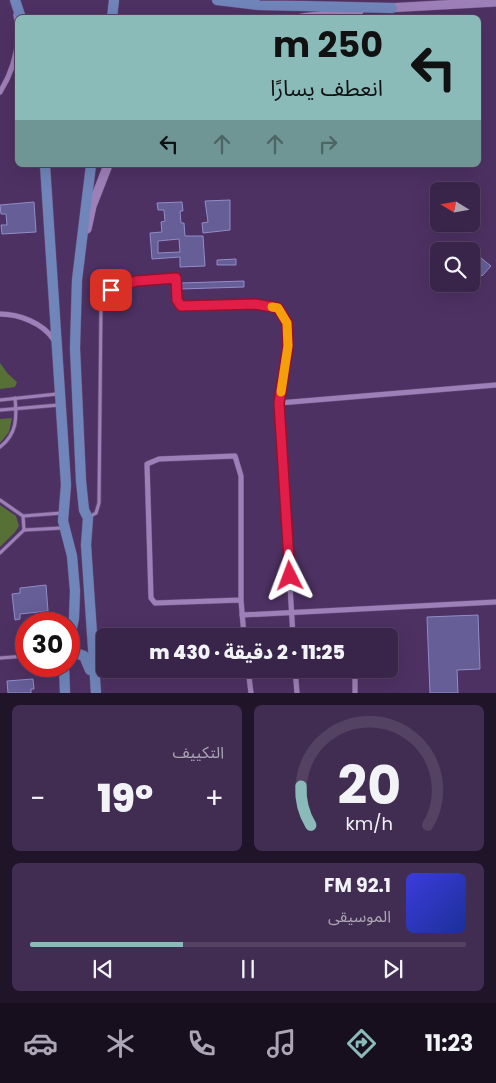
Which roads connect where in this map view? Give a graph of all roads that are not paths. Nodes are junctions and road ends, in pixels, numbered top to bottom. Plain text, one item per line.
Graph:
1 (14, 0) edge
2 (114, 0) edge
3 (217, 0) edge
4 (496, 2) edge
5 (392, 8) junction
6 (16, 15) edge
7 (20, 15) edge
8 (112, 15) edge
9 (329, 15) edge
10 (15, 55) edge
11 (0, 92) edge
12 (45, 167) edge
13 (91, 167) edge
14 (107, 167) edge
15 (76, 280) junction
16 (0, 314) edge
17 (58, 348) junction
18 (496, 385) edge
19 (60, 394) junction
20 (15, 398) junction
21 (0, 400) edge
22 (279, 403) junction
23 (61, 404) junction
24 (16, 409) junction
25 (0, 410) edge
26 (0, 446) edge
27 (0, 500) edge
28 (65, 512) junction
29 (23, 516) junction
30 (86, 518) junction
31 (66, 528) junction
32 (24, 530) junction
33 (0, 553) edge
34 (240, 600) junction
35 (496, 602) edge
36 (74, 612) edge
37 (292, 613) junction
38 (242, 615) junction
39 (243, 628) edge
40 (293, 628) edge
41 (80, 654) edge
42 (15, 657) edge
43 (0, 658) edge
44 (64, 677) edge
45 (249, 678) edge
46 (296, 678) edge
47 (355, 678) edge
48 (94, 680) junction
49 (65, 693) edge
50 (96, 693) edge
51 (251, 693) edge
52 (297, 693) edge
53 (354, 693) edge

1 - 6 street
1 - 7 main road
2 - 8 main road
3 - 5 main road
4 - 5 street
5 - 9 street
10 - 11 street
12 - 17 main road
13 - 15 main road
14 - 15 street
15 - 30 main road
16 - 17 street
17 - 19 main road
18 - 22 street
19 - 20 lane
19 - 23 main road
20 - 21 lane
20 - 24 lane
22 - 30 lane
22 - 37 street
23 - 24 lane
23 - 28 main road
24 - 25 lane
24 - 26 lane
27 - 29 lane
28 - 29 lane
28 - 30 main road
28 - 31 main road
29 - 32 lane
30 - 31 main road
30 - 48 main road
31 - 32 lane
31 - 36 main road
32 - 33 lane
34 - 34 street
34 - 38 street
35 - 37 street
37 - 38 street
37 - 40 street
38 - 39 street
41 - 48 main road
42 - 43 lane
44 - 49 main road
45 - 51 street
46 - 52 street
47 - 53 street
48 - 50 main road

